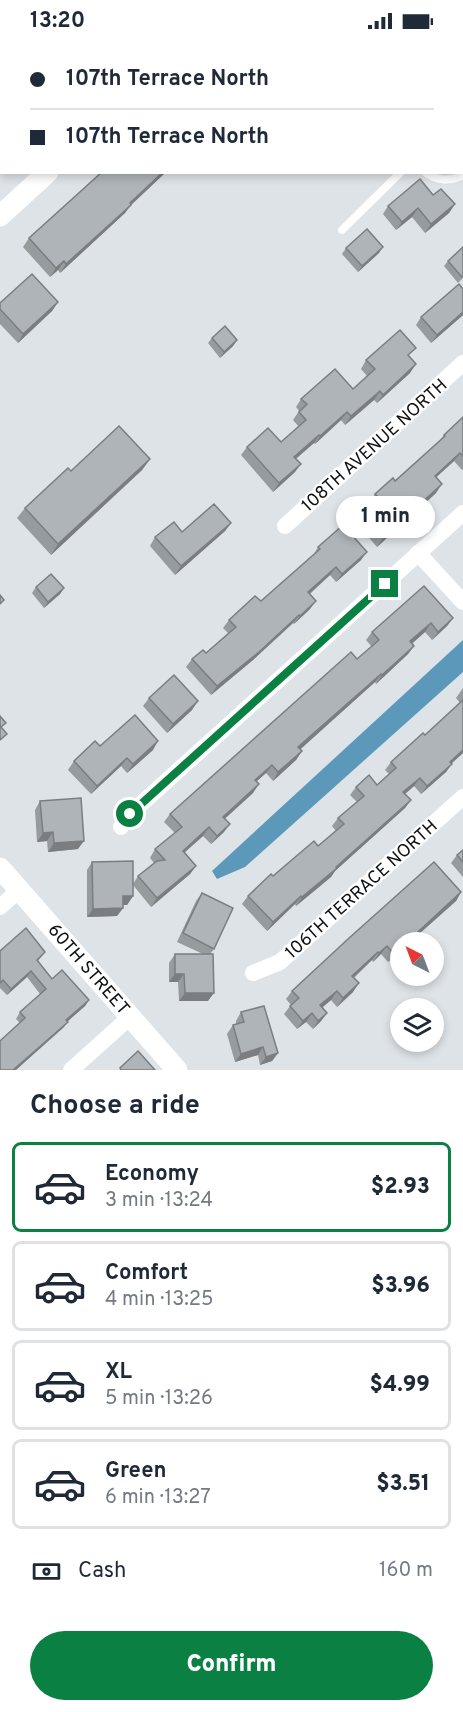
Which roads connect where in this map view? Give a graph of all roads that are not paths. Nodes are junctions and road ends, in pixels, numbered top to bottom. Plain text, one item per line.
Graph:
1 (46, 174) edge
2 (399, 174) edge
3 (428, 174) edge
4 (463, 175) edge
5 (0, 216) edge
6 (342, 230) dead end
7 (463, 363) edge
8 (463, 513) edge
9 (285, 526) dead end
10 (418, 553) junction
11 (463, 602) edge
12 (463, 797) edge
13 (121, 827) dead end
14 (0, 868) edge
15 (19, 890) junction
16 (0, 907) edge
17 (253, 973) dead end
18 (130, 1017) junction
19 (71, 1070) edge
20 (177, 1070) edge

1 - 5 street
2 - 6 lane
3 - 4 lane
7 - 9 street, 108TH AVENUE NORTH
8 - 10 street
10 - 11 street
10 - 13 street
12 - 17 street, 106TH TERRACE NORTH
14 - 15 street, 60TH STREET
15 - 16 street
15 - 18 street, 60TH STREET
18 - 19 street
18 - 20 street, 60TH STREET

